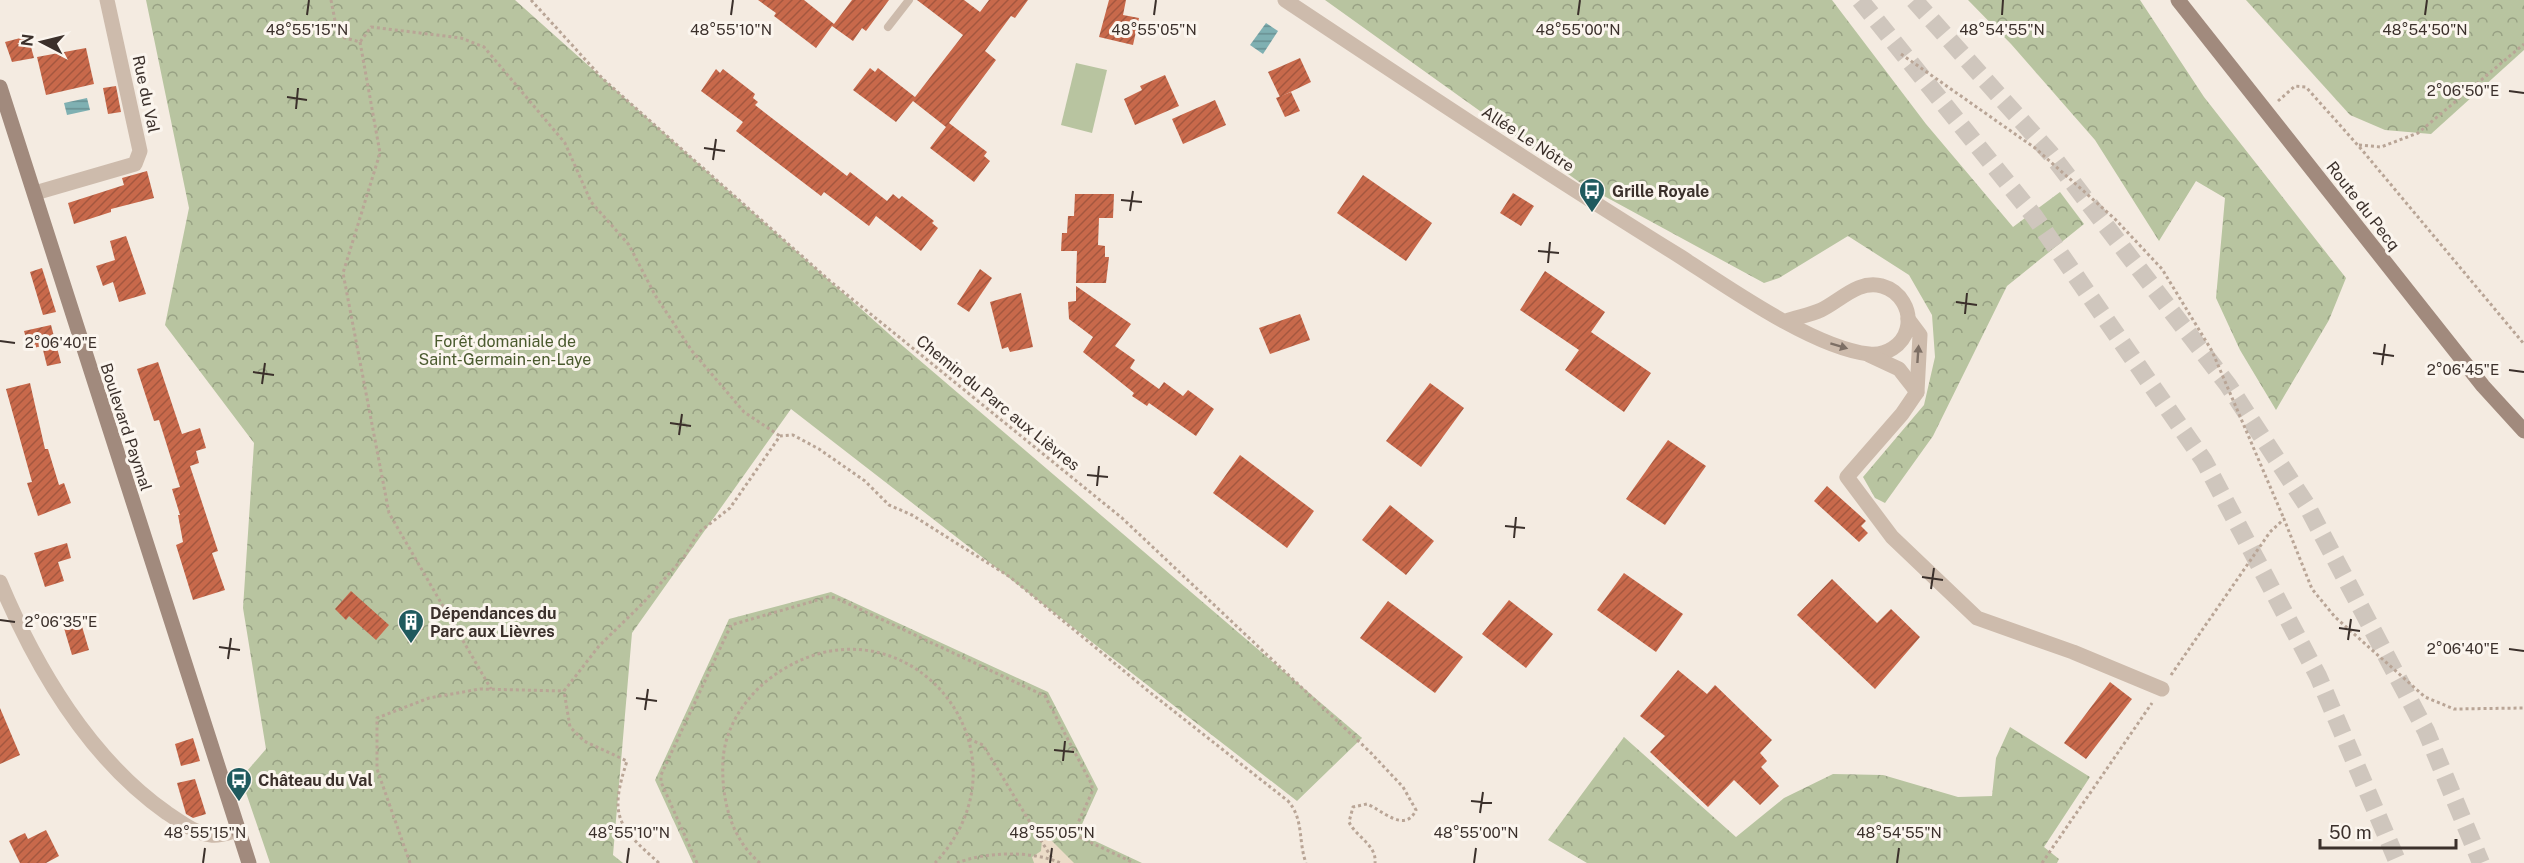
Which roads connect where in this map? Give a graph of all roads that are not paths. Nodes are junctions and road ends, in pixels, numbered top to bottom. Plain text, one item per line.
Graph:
1 (107, 0) edge
2 (909, 0) edge
3 (1285, 0) edge
4 (2178, 0) edge
5 (888, 27) dead end
6 (0, 87) edge
7 (35, 193) junction
8 (1908, 319) junction
9 (1786, 321) junction
10 (1868, 354) junction
11 (1917, 392) junction
12 (2524, 431) edge
13 (0, 582) edge
14 (2162, 689) road end
15 (238, 830) junction
16 (249, 863) edge

1 - 7 street, Rue du Val
2 - 5 lane
3 - 9 street, Allée Le Nôtre
4 - 12 main road, Route du Pecq
6 - 7 main road, Boulevard Paymal
7 - 15 main road, Boulevard Paymal
8 - 9 street
8 - 10 street
11 -> 8 street
9 -> 10 street, Allée Le Nôtre
10 - 11 street, Allée Le Nôtre
11 - 14 street
13 - 15 street
15 - 16 main road, Boulevard Paymal

